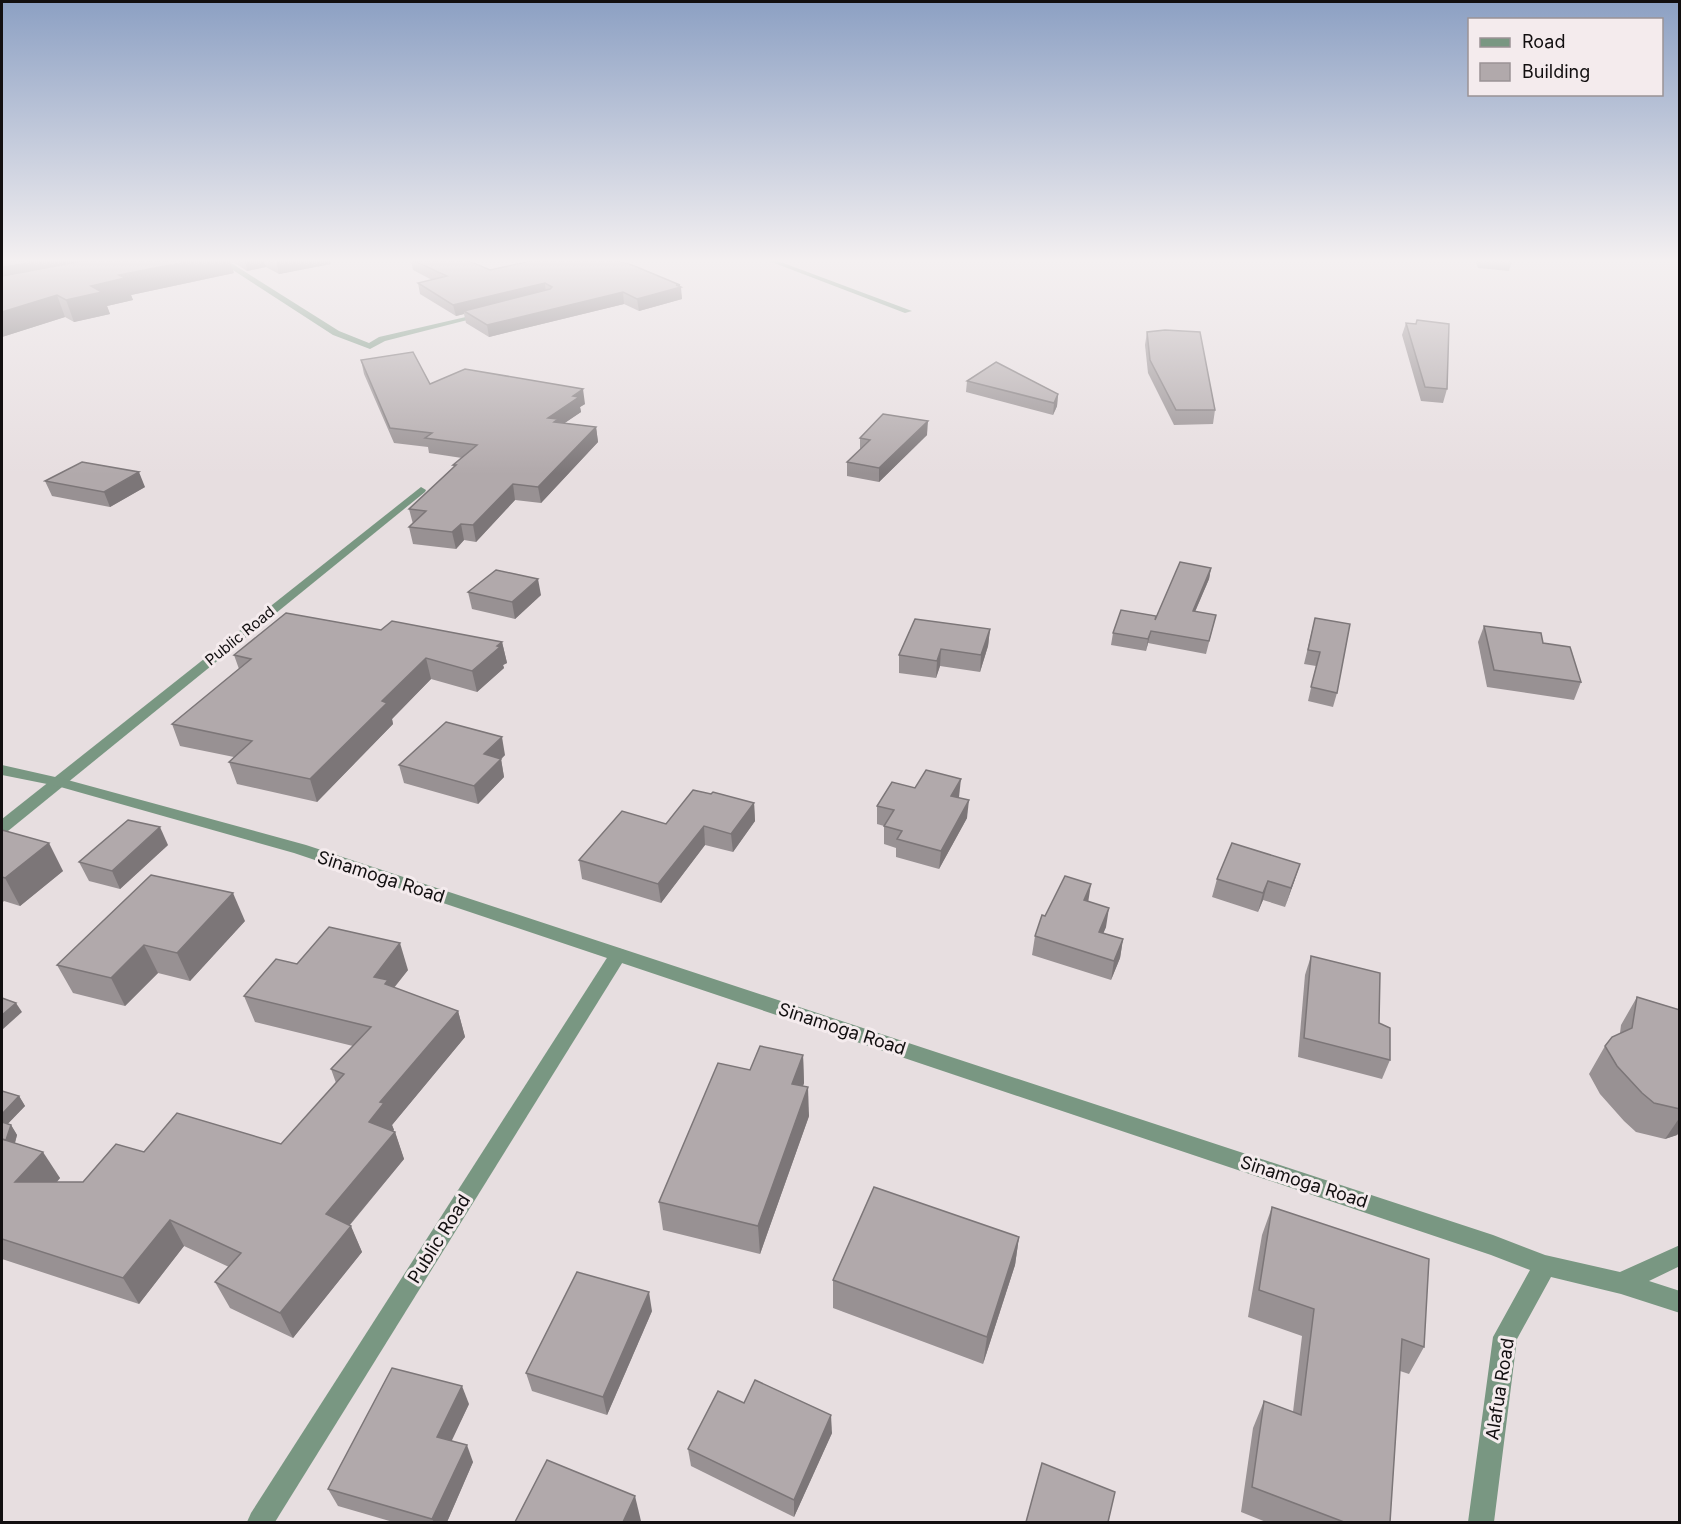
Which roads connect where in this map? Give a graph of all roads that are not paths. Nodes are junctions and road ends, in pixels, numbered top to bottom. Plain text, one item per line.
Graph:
1 (335, 332) edge
2 (410, 332) edge
3 (422, 490) dead end
4 (2, 770) edge
5 (59, 782) junction
6 (2, 827) edge
7 (618, 955) junction
8 (1680, 1255) edge
9 (1545, 1264) junction
10 (1621, 1283) junction
11 (1680, 1302) edge
12 (260, 1522) edge
13 (1481, 1522) edge

1 - 2 street
3 - 5 street, Public Road
4 - 5 street, Sinamoga Road
5 - 6 street, Public Road
5 - 7 street, Sinamoga Road
7 - 9 street, Sinamoga Road
7 - 12 street, Public Road
8 - 10 street
9 - 10 street, Sinamoga Road
9 - 13 street, Alafua Road
10 - 11 street, Sinamoga Road

